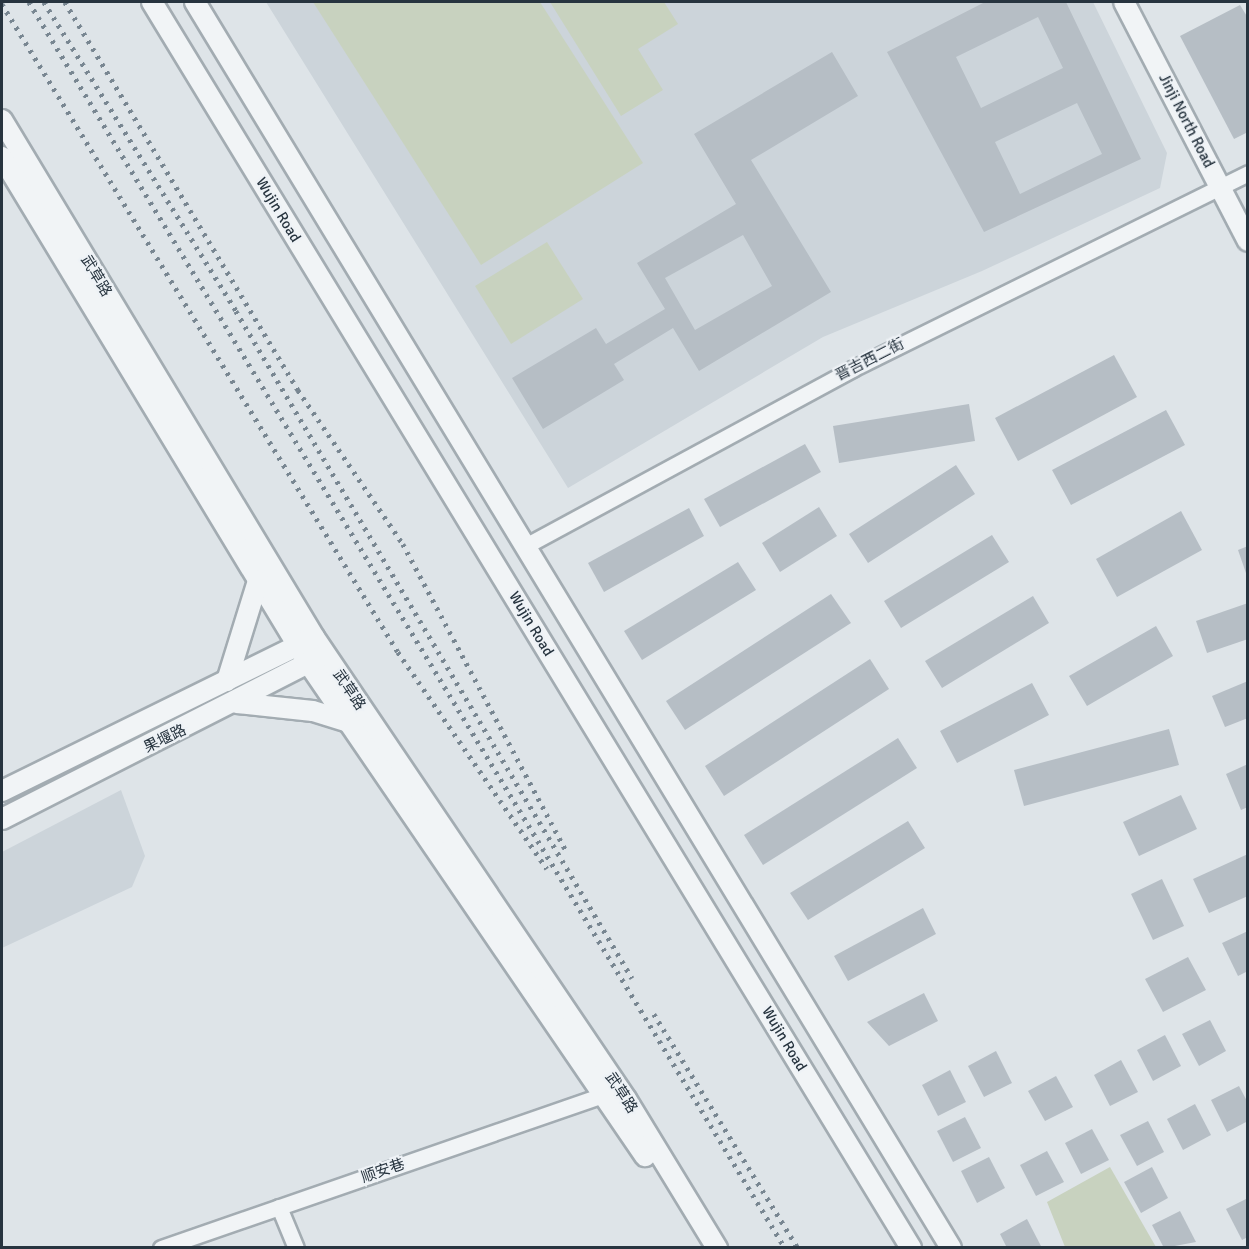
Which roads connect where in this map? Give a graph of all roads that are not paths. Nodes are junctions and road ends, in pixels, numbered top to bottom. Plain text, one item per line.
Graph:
1 (152, 2) edge
2 (195, 2) edge
3 (1124, 2) edge
4 (2, 120) edge
5 (2, 157) edge
6 (1248, 173) edge
7 (1219, 186) junction
8 (1248, 241) edge
9 (526, 545) junction
10 (258, 581) junction
11 (306, 642) junction
12 (317, 659) junction
13 (227, 681) junction
14 (235, 703) junction
15 (348, 722) junction
16 (2, 791) edge
17 (2, 819) edge
18 (606, 1094) junction
19 (279, 1207) junction
20 (161, 1248) edge
21 (296, 1248) edge
22 (702, 1248) edge
23 (717, 1248) edge
24 (911, 1248) edge
25 (951, 1248) edge

1 - 24 street, Wujin Road
2 - 9 street
3 - 7 street, Jinji North Road
4 - 11 street, 武草路
5 - 10 street, 武草路
6 - 7 street, 晋吉西二街
7 - 8 street, Jinji North Road
7 - 9 street, 晋吉西二街
9 - 25 street
10 - 11 street, 武草路
10 - 13 street
11 - 12 street, 武草路
11 - 13 street, 果堰路
12 - 14 street, 果堰路
12 - 15 street, 武草路
12 - 23 street, 武草路
13 - 16 street, 果堰路
14 - 15 street
14 - 17 street, 果堰路
15 - 18 street, 武草路
18 - 19 street, 顺安巷
18 - 22 street, 武草路
19 - 20 street, 顺安巷
19 - 21 street

